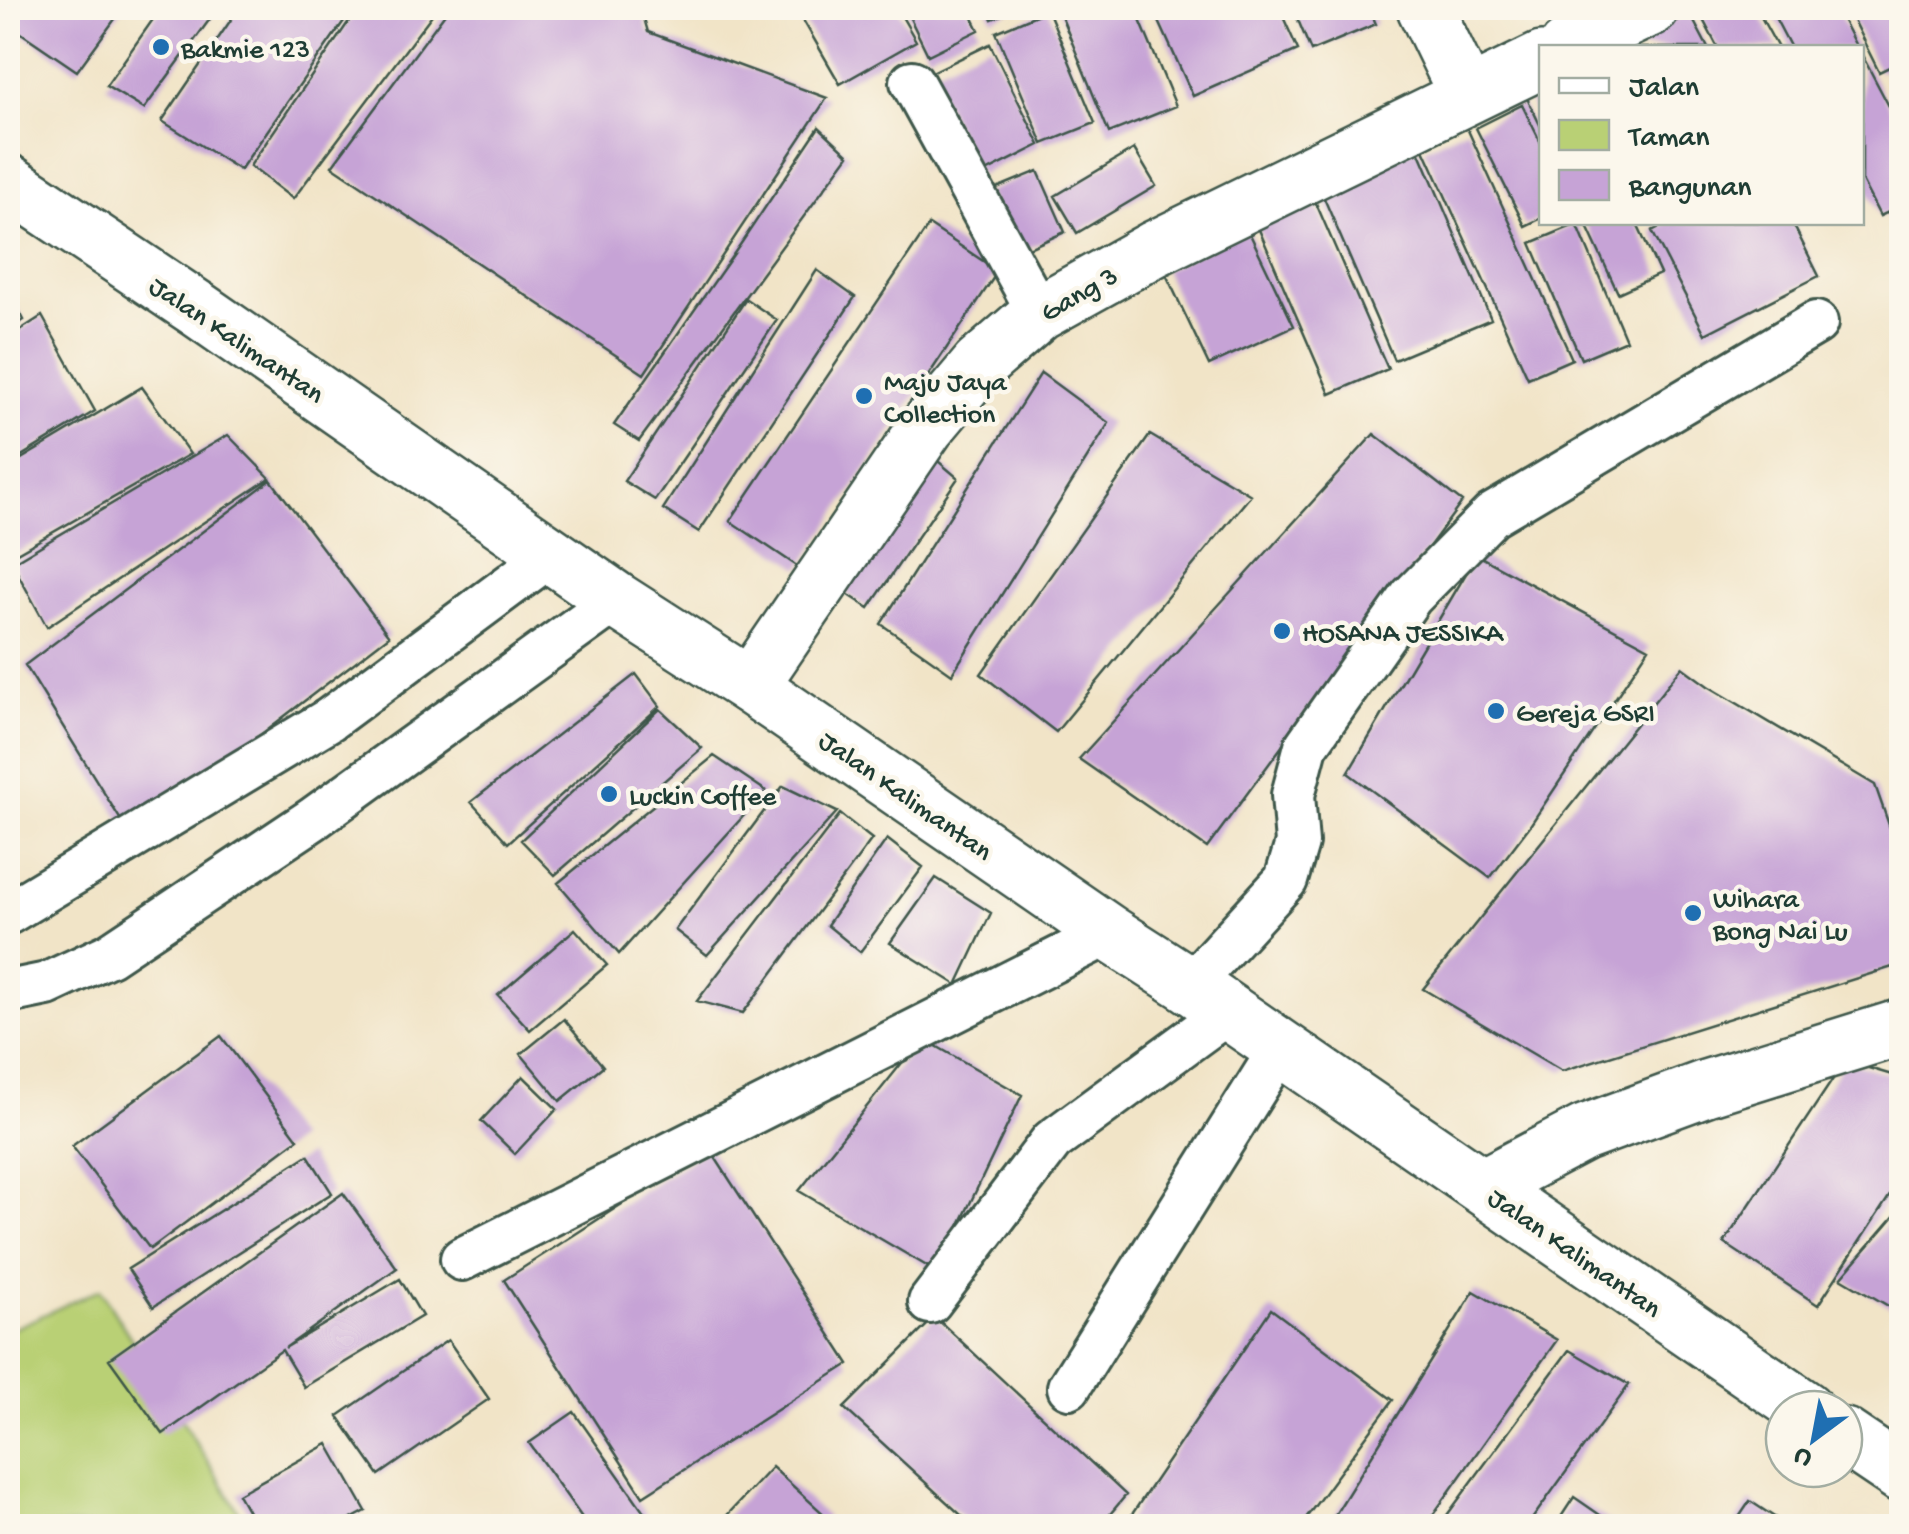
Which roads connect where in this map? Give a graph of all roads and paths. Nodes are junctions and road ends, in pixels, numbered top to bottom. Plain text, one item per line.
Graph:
1 (1425, 8) edge
2 (1651, 8) edge
3 (1574, 45) edge
4 (1539, 61) edge
5 (912, 82) dead end
6 (1468, 95) junction
7 (8, 182) edge
8 (1039, 312) junction
9 (1816, 323) dead end
10 (552, 554) junction
11 (616, 600) junction
12 (750, 686) junction
13 (8, 913) edge
14 (1109, 933) junction
15 (8, 992) edge
16 (1209, 998) junction
17 (1902, 1027) edge
18 (1281, 1048) junction
19 (1483, 1186) junction
20 (462, 1259) dead end
21 (930, 1302) dead end
22 (1068, 1387) dead end
23 (1776, 1389) edge
24 (1864, 1449) edge
25 (1902, 1475) edge

1 - 6 main road
2 - 3 main road
4 - 6 main road, Gang 3
5 - 8 lane
6 - 8 main road, Gang 3
7 - 10 main road, Jalan Kalimantan
8 - 12 main road, Gang 3
9 - 16 lane
10 - 11 main road, Jalan Kalimantan
10 - 13 lane
11 - 12 main road, Jalan Kalimantan
11 - 15 lane
12 - 14 main road, Jalan Kalimantan
14 - 16 main road, Jalan Kalimantan
14 - 20 lane
16 - 18 main road, Jalan Kalimantan
16 - 21 lane
17 - 19 main road
18 - 19 main road, Jalan Kalimantan
18 - 22 lane
19 - 23 main road, Jalan Kalimantan
24 - 25 main road

